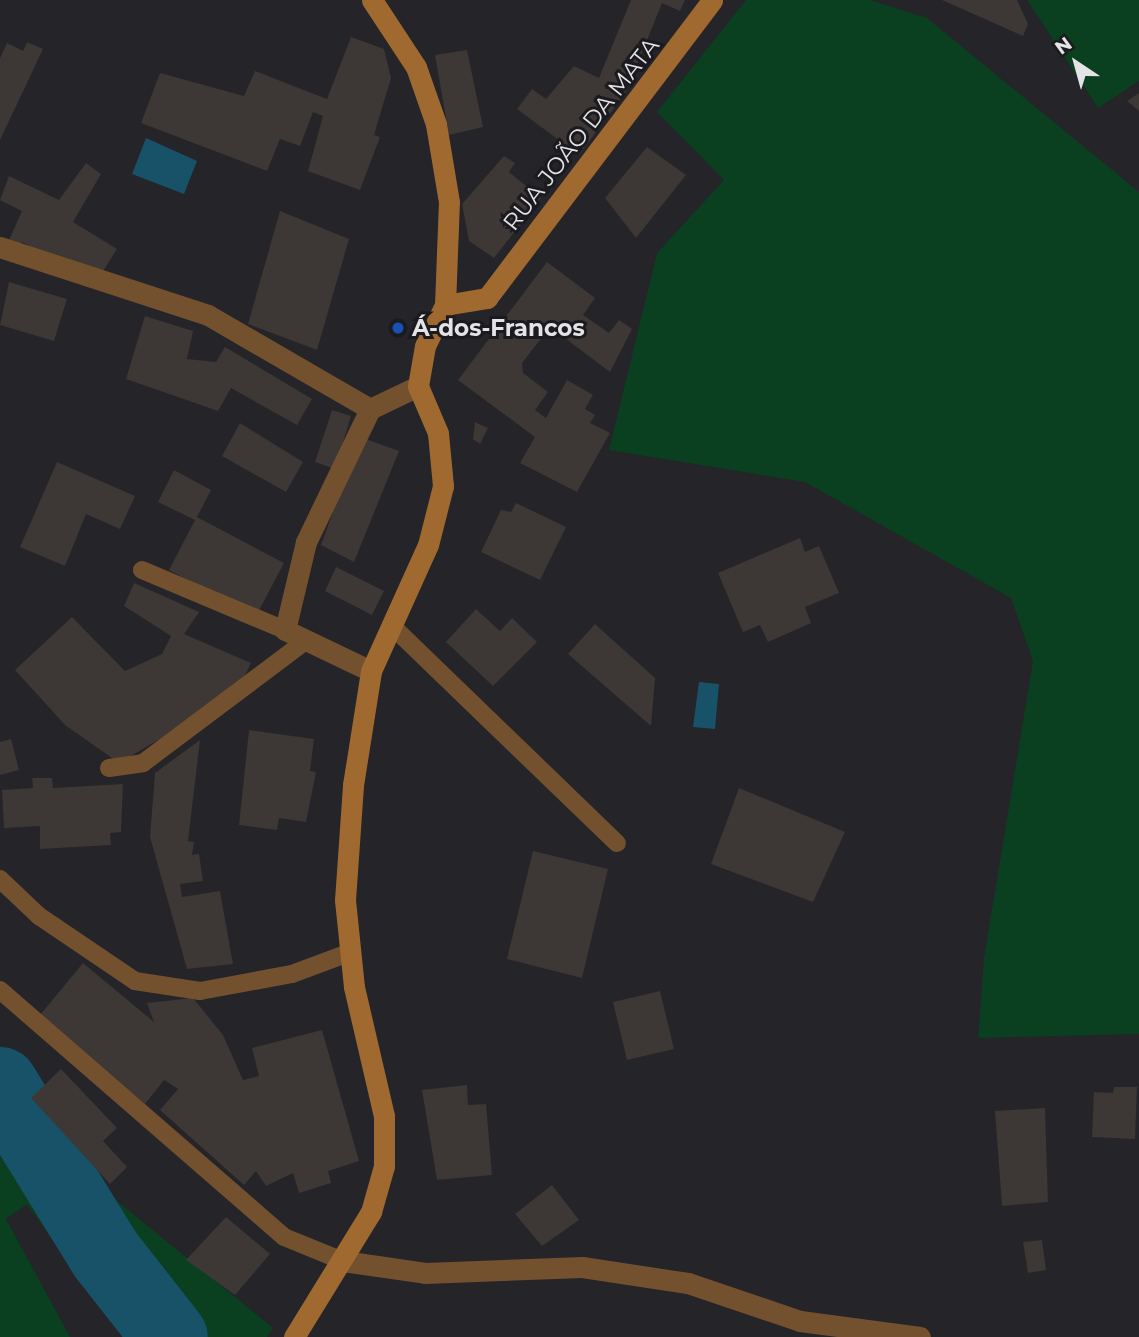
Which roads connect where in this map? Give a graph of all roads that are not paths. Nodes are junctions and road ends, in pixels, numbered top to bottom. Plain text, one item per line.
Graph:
1 (372, 0) edge
2 (712, 0) edge
3 (0, 247) edge
4 (445, 305) junction
5 (418, 386) junction
6 (370, 408) junction
7 (142, 570) dead end
8 (391, 625) junction
9 (285, 630) junction
10 (307, 640) junction
11 (371, 671) junction
12 (109, 768) dead end
13 (617, 843) dead end
14 (0, 879) edge
15 (351, 952) junction
16 (0, 990) edge
17 (343, 1261) junction
18 (294, 1337) edge
19 (920, 1337) edge

1 - 4 street
2 - 4 street, RUA JOÃO DA MATA
3 - 6 street
4 - 5 street
5 - 6 street
5 - 8 street
6 - 9 street
7 - 9 lane
8 - 11 street
8 - 13 lane
9 - 10 street
10 - 11 street
10 - 12 lane
11 - 15 street
14 - 15 lane
15 - 17 street
16 - 17 lane
17 - 18 street
17 - 19 street

